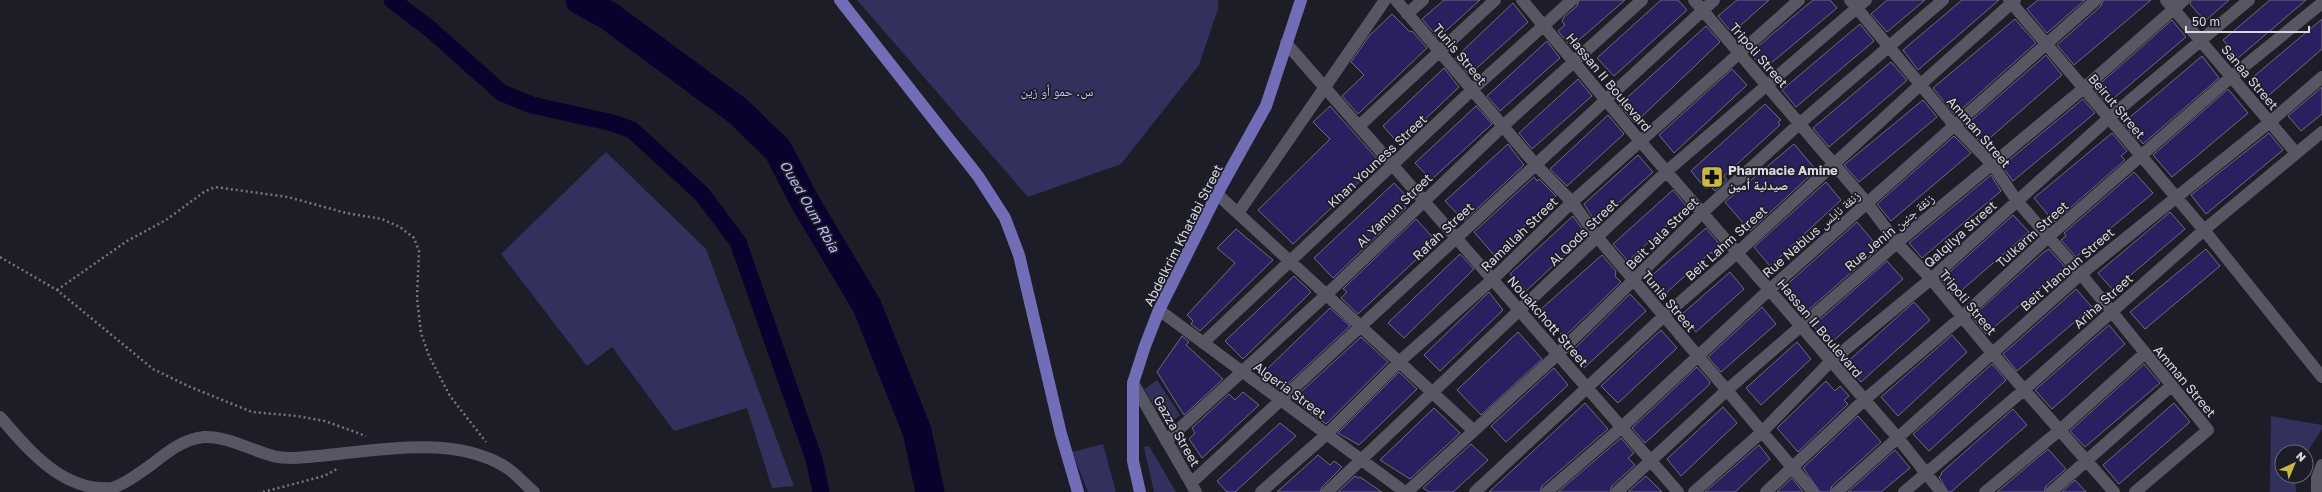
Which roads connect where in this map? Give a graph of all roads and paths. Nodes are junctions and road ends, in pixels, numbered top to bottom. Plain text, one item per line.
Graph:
1 (840, 0) edge
2 (1301, 0) edge
3 (1385, 0) edge
4 (1396, 0) edge
5 (1423, 0) edge
6 (1495, 0) edge
7 (1522, 0) edge
8 (1572, 0) edge
9 (1642, 0) edge
10 (1694, 0) edge
11 (1714, 0) edge
12 (1799, 0) edge
13 (1866, 0) edge
14 (1943, 0) edge
15 (2096, 0) edge
16 (2166, 0) edge
17 (2184, 0) edge
18 (2249, 0) edge
19 (2012, 1) edge
20 (2322, 3) edge
21 (1853, 4) edge
22 (2174, 9) junction
23 (1702, 10) junction
24 (1408, 14) junction
25 (1544, 26) junction
26 (2200, 40) junction
27 (1286, 43) junction
28 (2045, 43) junction
29 (1889, 48) junction
30 (1439, 51) junction
31 (1738, 53) junction
32 (1573, 61) junction
33 (2232, 77) junction
34 (2322, 77) edge
35 (1766, 85) junction
36 (1920, 85) junction
37 (1324, 86) junction
38 (2084, 88) junction
39 (1472, 90) junction
40 (1606, 99) junction
41 (2109, 118) junction
42 (2270, 122) junction
43 (1799, 124) junction
44 (1954, 125) junction
45 (1359, 126) junction
46 (1503, 126) junction
47 (2322, 132) edge
48 (1640, 141) junction
49 (2296, 153) junction
50 (2141, 156) junction
51 (1535, 164) junction
52 (1992, 164) junction
53 (1834, 165) junction
54 (1394, 166) junction
55 (1667, 171) junction
56 (1217, 194) junction
57 (2176, 197) junction
58 (1424, 201) junction
59 (2017, 201) junction
60 (1572, 202) junction
61 (1867, 203) junction
62 (1703, 212) junction
63 (1238, 213) junction
64 (2204, 230) junction
65 (1456, 238) junction
66 (1598, 238) junction
67 (2047, 238) junction
68 (1897, 243) junction
69 (1737, 253) junction
70 (0, 258) edge
71 (1290, 261) junction
72 (2080, 274) junction
73 (1492, 279) junction
74 (1931, 279) junction
75 (1634, 280) junction
76 (57, 290) junction
77 (1769, 290) junction
78 (1326, 295) junction
79 (1159, 310) junction
80 (1520, 311) junction
81 (2110, 314) junction
82 (1664, 316) junction
83 (1963, 316) junction
84 (1361, 327) junction
85 (1800, 327) junction
86 (1203, 343) junction
87 (1992, 353) junction
88 (1558, 354) junction
89 (2144, 354) junction
90 (1698, 357) junction
91 (1400, 361) junction
92 (1830, 362) junction
93 (1242, 371) junction
94 (2322, 377) edge
95 (1134, 383) junction
96 (2171, 386) junction
97 (1588, 389) junction
98 (2025, 389) junction
99 (1727, 390) junction
100 (1432, 392) junction
101 (1281, 400) junction
102 (1863, 401) junction
103 (0, 418) edge
104 (1622, 427) junction
105 (1473, 430) junction
106 (2060, 430) junction
107 (1762, 432) junction
108 (1327, 434) junction
109 (368, 436) dead end
110 (1898, 438) junction
111 (1166, 441) junction
112 (487, 443) dead end
113 (350, 453) junction
114 (1361, 460) junction
115 (2086, 461) junction
116 (1652, 462) junction
117 (2322, 465) edge
118 (1793, 468) junction
119 (1925, 473) junction
120 (1194, 488) edge
121 (263, 492) edge
122 (534, 492) edge
123 (1078, 492) edge
124 (1140, 492) edge
125 (1262, 492) edge
126 (1327, 492) edge
127 (1406, 492) edge
128 (1475, 492) edge
129 (1547, 492) edge
130 (1617, 492) edge
131 (1678, 492) edge
132 (1694, 492) edge
133 (1766, 492) edge
134 (1813, 492) edge
135 (1838, 492) edge
136 (1904, 492) edge
137 (1941, 492) edge
138 (1984, 492) edge
139 (2051, 492) edge
140 (2114, 492) edge
141 (2135, 492) edge
142 (2317, 492) edge

1 - 123 main road
2 - 27 main road, Abdelkrim Khatabi Street
3 - 37 street
4 - 24 street, Tunis Street
5 - 24 street
6 - 30 street
7 - 25 street, Hassan II Boulevard
8 - 25 street, Khan Youness Street
9 - 32 street, Al Yamun Street
10 - 23 street, Tripoli Street
11 - 23 street, Rafah Street
12 - 31 street, Ramallah Street
13 - 21 street, Al Qods Street
14 - 29 street, Beit Jala Street
15 - 28 street, Rue Nablus زنقة نابلس
16 - 22 street, Sanaa Street
17 - 22 street, Rue Jenin زنقة جنين
18 - 26 street, Qalqilya Street
19 - 28 street, Beirut Street
19 - 36 street, Beit Lahm Street
20 - 33 street, Tulkarm Street
21 - 29 street, Amman Street
21 - 35 street, Al Qods Street
22 - 26 street, Sanaa Street
22 - 38 street, Rue Jenin زنقة جنين
23 - 31 street, Tripoli Street
23 - 40 street, Rafah Street
24 - 30 street, Tunis Street
25 - 32 street, Hassan II Boulevard
25 - 39 street, Khan Youness Street
26 - 33 street, Sanaa Street
26 - 41 street, Qalqilya Street
27 - 37 street, Nouakchott Street
27 - 56 main road, Abdelkrim Khatabi Street
28 - 38 street, Beirut Street
28 - 44 street, Rue Nablus زنقة نابلس
29 - 36 street, Amman Street
29 - 43 street, Beit Jala Street
30 - 39 street, Tunis Street
30 - 45 street
31 - 35 street, Tripoli Street
31 - 48 street, Ramallah Street
32 - 40 street, Hassan II Boulevard
32 - 46 street, Al Yamun Street
33 - 42 street, Sanaa Street
33 - 50 street, Tulkarm Street
34 - 42 street, Beit Hanoun Street
35 - 43 street, Tripoli Street
35 - 55 street, Al Qods Street
36 - 44 street, Amman Street
36 - 53 street, Beit Lahm Street
37 - 45 street, Nouakchott Street
37 - 63 street
38 - 41 street, Beirut Street
38 - 52 street, Rue Jenin زنقة جنين
39 - 46 street, Tunis Street
39 - 54 street, Khan Youness Street
40 - 48 street, Hassan II Boulevard
40 - 51 street, Rafah Street
41 - 50 street, Beirut Street
41 - 59 street, Qalqilya Street
42 - 49 street, Sanaa Street
42 - 57 street, Beit Hanoun Street
43 - 53 street, Tripoli Street
43 - 62 street, Beit Jala Street
44 - 52 street, Amman Street
44 - 61 street, Rue Nablus زنقة نابلس
45 - 54 street, Nouakchott Street
46 - 51 street, Tunis Street
46 - 58 street, Al Yamun Street
47 - 49 street, Ariha Street
48 - 55 street, Hassan II Boulevard
48 - 60 street, Ramallah Street
49 - 64 street, Ariha Street
50 - 57 street, Beirut Street
50 - 67 street, Tulkarm Street
51 - 60 street, Tunis Street
51 - 65 street, Rafah Street
52 - 59 street, Amman Street
52 - 68 street, Rue Jenin زنقة جنين
53 - 61 street, Tripoli Street
53 - 69 street, Beit Lahm Street
54 - 58 street, Nouakchott Street
54 - 71 street, Khan Youness Street
55 - 62 street, Hassan II Boulevard
55 - 66 street, Al Qods Street
56 - 63 street
56 - 79 main road, Abdelkrim Khatabi Street
57 - 64 street, Beirut Street
57 - 72 street, Beit Hanoun Street
58 - 65 street, Nouakchott Street
58 - 78 street, Al Yamun Street
59 - 67 street, Amman Street
59 - 74 street, Qalqilya Street
60 - 66 street, Tunis Street
60 - 73 street, Ramallah Street
61 - 68 street, Tripoli Street
61 - 77 street, Rue Nablus زنقة نابلس
62 - 69 street, Hassan II Boulevard
62 - 75 street, Beit Jala Street
63 - 71 street
64 - 81 street, Ariha Street
64 - 94 street, Beirut Street
65 - 73 street, Nouakchott Street
65 - 84 street, Rafah Street
66 - 75 street, Tunis Street
66 - 80 street, Al Qods Street
67 - 72 street, Amman Street
67 - 83 street, Tulkarm Street
68 - 74 street, Tripoli Street
68 - 85 street, Rue Jenin زنقة جنين
69 - 77 street, Hassan II Boulevard
69 - 82 street, Beit Lahm Street
70 - 76 path
71 - 78 street
71 - 86 street, Khan Youness Street
72 - 81 street, Amman Street
72 - 87 street, Beit Hanoun Street
73 - 80 street, Nouakchott Street
73 - 91 street, Ramallah Street
74 - 83 street, Tripoli Street
74 - 92 street, Qalqilya Street
75 - 82 street, Tunis Street
75 - 88 street, Beit Jala Street
76 - 109 path
76 - 112 path
77 - 85 street, Hassan II Boulevard
77 - 90 street, Rue Nablus زنقة نابلس
78 - 84 street
78 - 93 street, Al Yamun Street
79 - 86 street, Algeria Street
79 - 95 main road, Abdelkrim Khatabi Street
80 - 88 street, Nouakchott Street
80 - 100 street, Al Qods Street
81 - 89 street, Amman Street
81 - 98 street, Ariha Street
82 - 90 street, Tunis Street
82 - 97 street, Beit Lahm Street
83 - 87 street, Tripoli Street
83 - 102 street, Tulkarm Street
84 - 91 street
84 - 101 street, Rafah Street
85 - 92 street, Hassan II Boulevard
85 - 99 street, Rue Jenin زنقة جنين
86 - 93 street, Algeria Street
87 - 98 street, Tripoli Street
87 - 110 street, Beit Hanoun Street
88 - 97 street, Nouakchott Street
88 - 105 street, Beit Jala Street
89 - 96 street, Amman Street
89 - 106 street
90 - 99 street, Tunis Street
90 - 104 street, Rue Nablus زنقة نابلس
91 - 100 street
91 - 108 street, Ramallah Street
92 - 102 street, Hassan II Boulevard
92 - 107 street, Qalqilya Street
93 - 101 street, Algeria Street
93 - 111 street, Al Yamun Street
95 - 111 street, Gazza Street
95 - 124 main road, Abdelkrim Khatabi Street
96 - 115 street
96 - 141 street, Amman Street
97 - 104 street, Nouakchott Street
97 - 128 street, Beit Lahm Street
98 - 106 street, Tripoli Street
98 - 119 street, Ariha Street
99 - 107 street, Tunis Street
99 - 116 street, Rue Jenin زنقة جنين
100 - 105 street
100 - 114 street, Al Qods Street
101 - 108 street, Algeria Street
101 - 120 street, Rafah Street
102 - 110 street, Hassan II Boulevard
102 - 118 street, Tulkarm Street
103 - 113 street
104 - 116 street, Nouakchott Street
104 - 129 street, Rue Nablus زنقة نابلس
105 - 127 street, Beit Jala Street
106 - 115 street, Tripoli Street
106 - 138 street
107 - 118 street, Tunis Street
107 - 132 street, Qalqilya Street
108 - 114 street, Algeria Street
108 - 125 street, Ramallah Street
110 - 119 street, Hassan II Boulevard
110 - 135 street, Beit Hanoun Street
111 - 120 street, Gazza Street
113 - 121 path
113 - 122 street
114 - 126 street, Al Qods Street
114 - 127 street, Algeria Street
115 - 139 street
115 - 140 street, Tripoli Street
116 - 130 street, Rue Jenin زنقة جنين
116 - 131 street, Nouakchott Street
117 - 142 street
118 - 133 street, Tulkarm Street
118 - 134 street, Tunis Street
119 - 136 street, Ariha Street
119 - 137 street, Hassan II Boulevard

